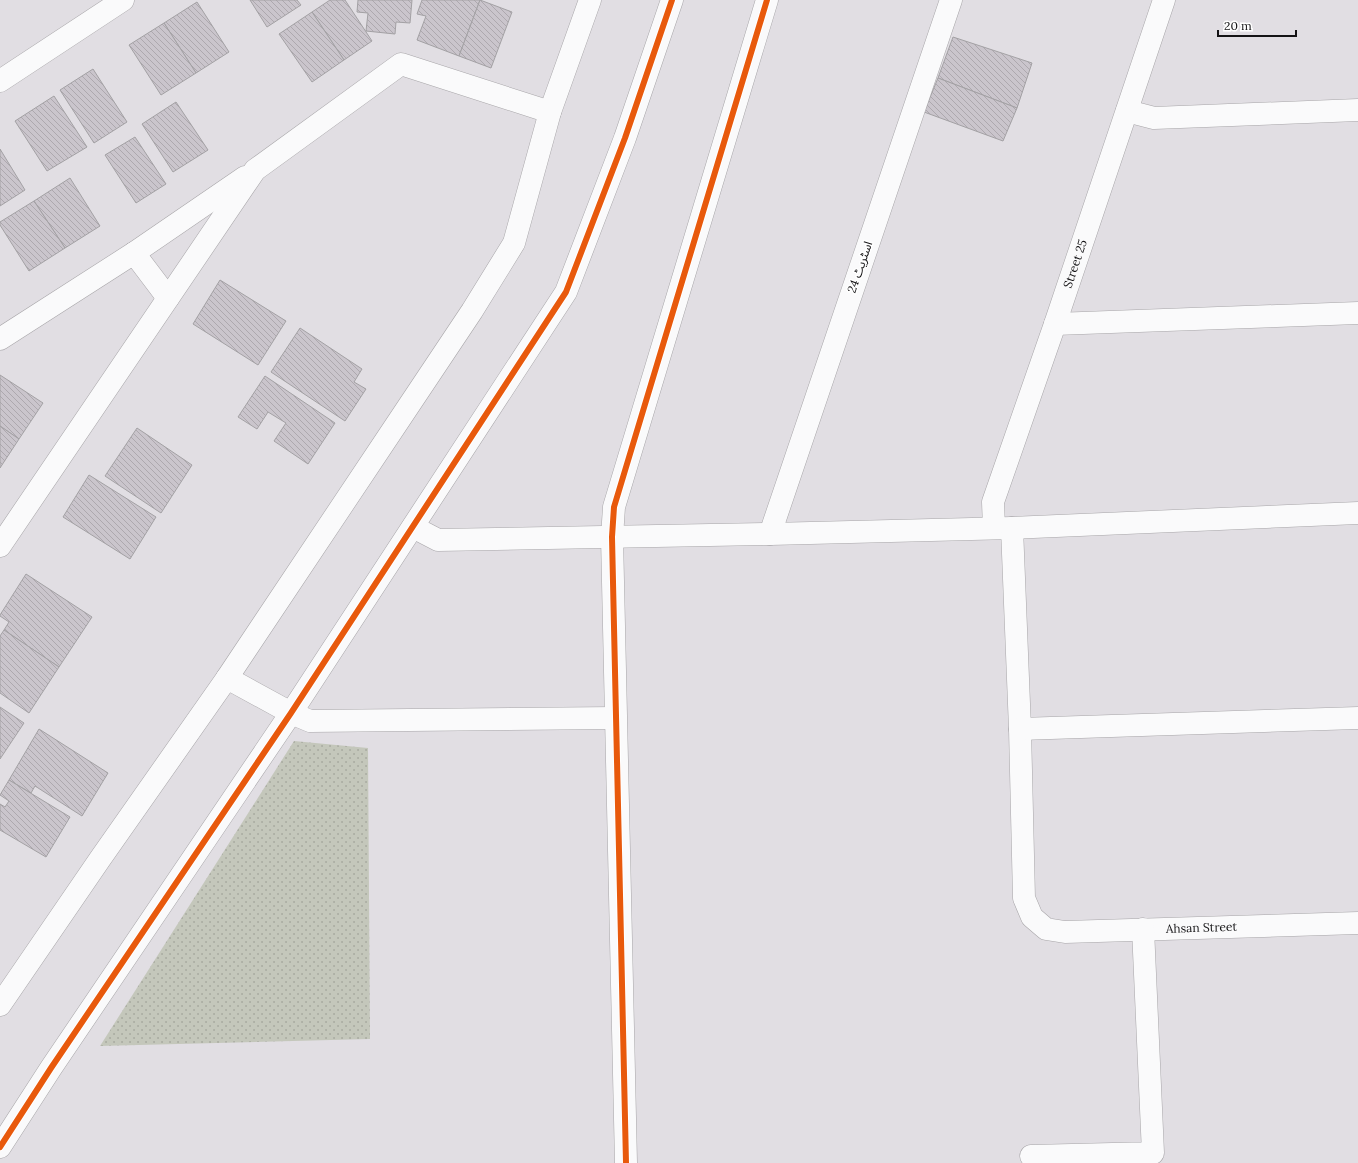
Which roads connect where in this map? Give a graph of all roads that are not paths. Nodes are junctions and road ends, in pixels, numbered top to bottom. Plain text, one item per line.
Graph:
1 (123, 0) edge
2 (590, 0) edge
3 (672, 0) edge
4 (767, 0) edge
5 (951, 0) edge
6 (1164, 0) edge
7 (0, 81) edge
8 (1358, 110) edge
9 (1127, 111) junction
10 (550, 112) junction
11 (255, 170) junction
12 (134, 253) junction
13 (168, 298) junction
14 (1358, 313) edge
15 (1055, 324) junction
16 (0, 339) edge
17 (1358, 513) edge
18 (412, 527) junction
19 (1003, 528) junction
20 (770, 534) junction
21 (612, 537) junction
22 (0, 546) edge
23 (227, 678) junction
24 (291, 713) junction
25 (615, 718) junction
26 (1358, 718) edge
27 (1020, 729) junction
28 (1358, 922) edge
29 (1046, 929) joint
30 (1143, 929) junction
31 (0, 1005) edge
32 (0, 1147) edge
33 (1031, 1156) dead end
34 (626, 1163) edge

1 - 7 street
2 - 10 street
3 - 18 street
4 - 21 street
5 - 20 street, اسٹریٹ 24
6 - 9 street, Street 25
8 - 9 street
9 - 15 street, Street 25
10 - 11 street
10 - 23 street
11 - 12 street
11 - 13 street
12 - 13 street
12 - 16 street
13 - 22 street
14 - 15 street
15 - 19 street, Street 25
17 - 19 street
18 - 21 street
18 - 24 street
19 - 20 street
19 - 27 street, Street 25
20 - 21 street
21 - 25 street
23 - 24 street
23 - 31 street
24 - 25 street
24 - 32 street
25 - 34 street
26 - 27 street
27 - 29 street, Street 25
28 - 30 street, Ahsan Street
29 - 30 street, Ahsan Street
30 - 33 street

